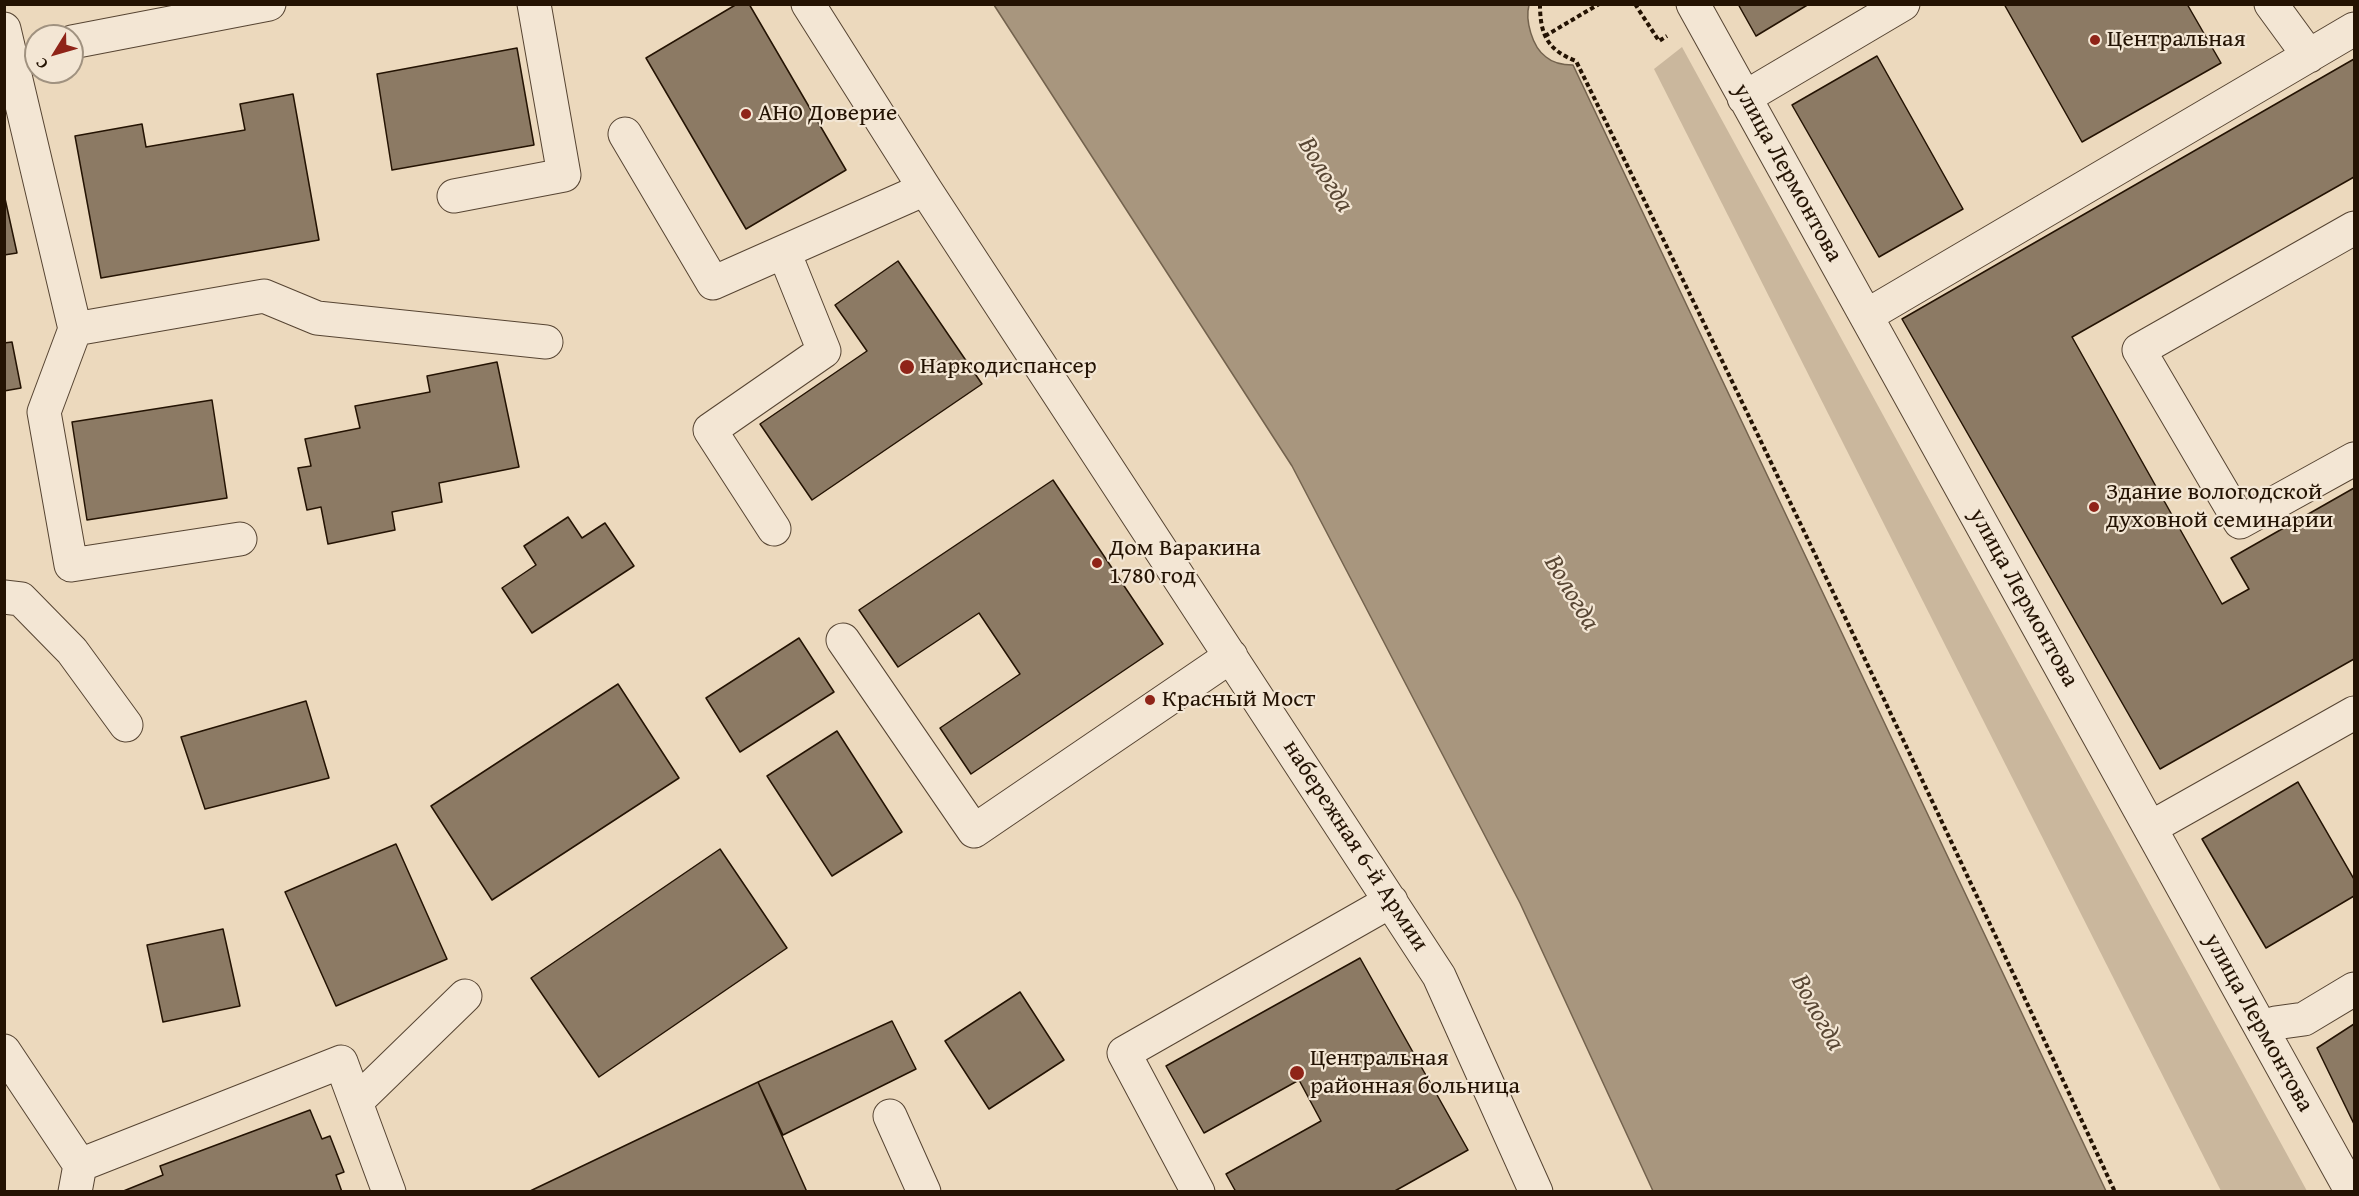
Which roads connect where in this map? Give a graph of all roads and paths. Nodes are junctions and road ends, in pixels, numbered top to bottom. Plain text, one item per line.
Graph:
1 (269, 4) edge
2 (534, 4) edge
3 (808, 4) edge
4 (1540, 4) edge
5 (1599, 4) edge
6 (1635, 4) edge
7 (1693, 4) edge
8 (1903, 4) edge
9 (2271, 4) edge
10 (2355, 29) edge
11 (1545, 36) junction
12 (84, 40) edge
13 (1659, 41) dead end
14 (14, 47) edge
15 (2309, 56) junction
16 (1744, 98) junction
17 (625, 134) dead end
18 (926, 189) junction
19 (454, 195) dead end
20 (2355, 228) edge
21 (784, 252) junction
22 (1866, 316) junction
23 (75, 329) junction
24 (546, 342) dead end
25 (2355, 459) edge
26 (774, 529) dead end
27 (240, 539) dead end
28 (4, 597) edge
29 (843, 640) dead end
30 (1231, 656) junction
31 (2355, 713) edge
32 (126, 725) dead end
33 (2150, 828) junction
34 (1391, 901) junction
35 (2355, 989) edge
36 (465, 996) dead end
37 (2262, 1030) junction
38 (4, 1052) edge
39 (356, 1102) junction
40 (890, 1116) dead end
41 (77, 1178) edge
42 (388, 1191) edge
43 (924, 1191) edge
44 (1198, 1191) edge
45 (1536, 1191) edge
46 (2115, 1191) edge
47 (2352, 1191) edge

1 - 12 street
2 - 19 street
3 - 18 street, набережная 6-й Армии
4 - 11 path
5 - 11 path
6 - 13 path
7 - 16 street, улица Лермонтова
8 - 16 street
9 - 15 street
10 - 15 street
11 - 46 path
14 - 23 street
15 - 22 street
16 - 22 street, улица Лермонтова
17 - 21 street
18 - 21 street
18 - 30 street, набережная 6-й Армии
20 - 25 street
21 - 26 street
22 - 33 street, улица Лермонтова
23 - 24 street
23 - 27 street
28 - 32 street
29 - 30 street
30 - 34 street, набережная 6-й Армии
31 - 33 street
33 - 37 street, улица Лермонтова
34 - 44 street
34 - 45 street, набережная 6-й Армии
35 - 37 street
36 - 39 street
37 - 47 street, улица Лермонтова
38 - 41 street
39 - 41 street
39 - 42 street
40 - 43 street

